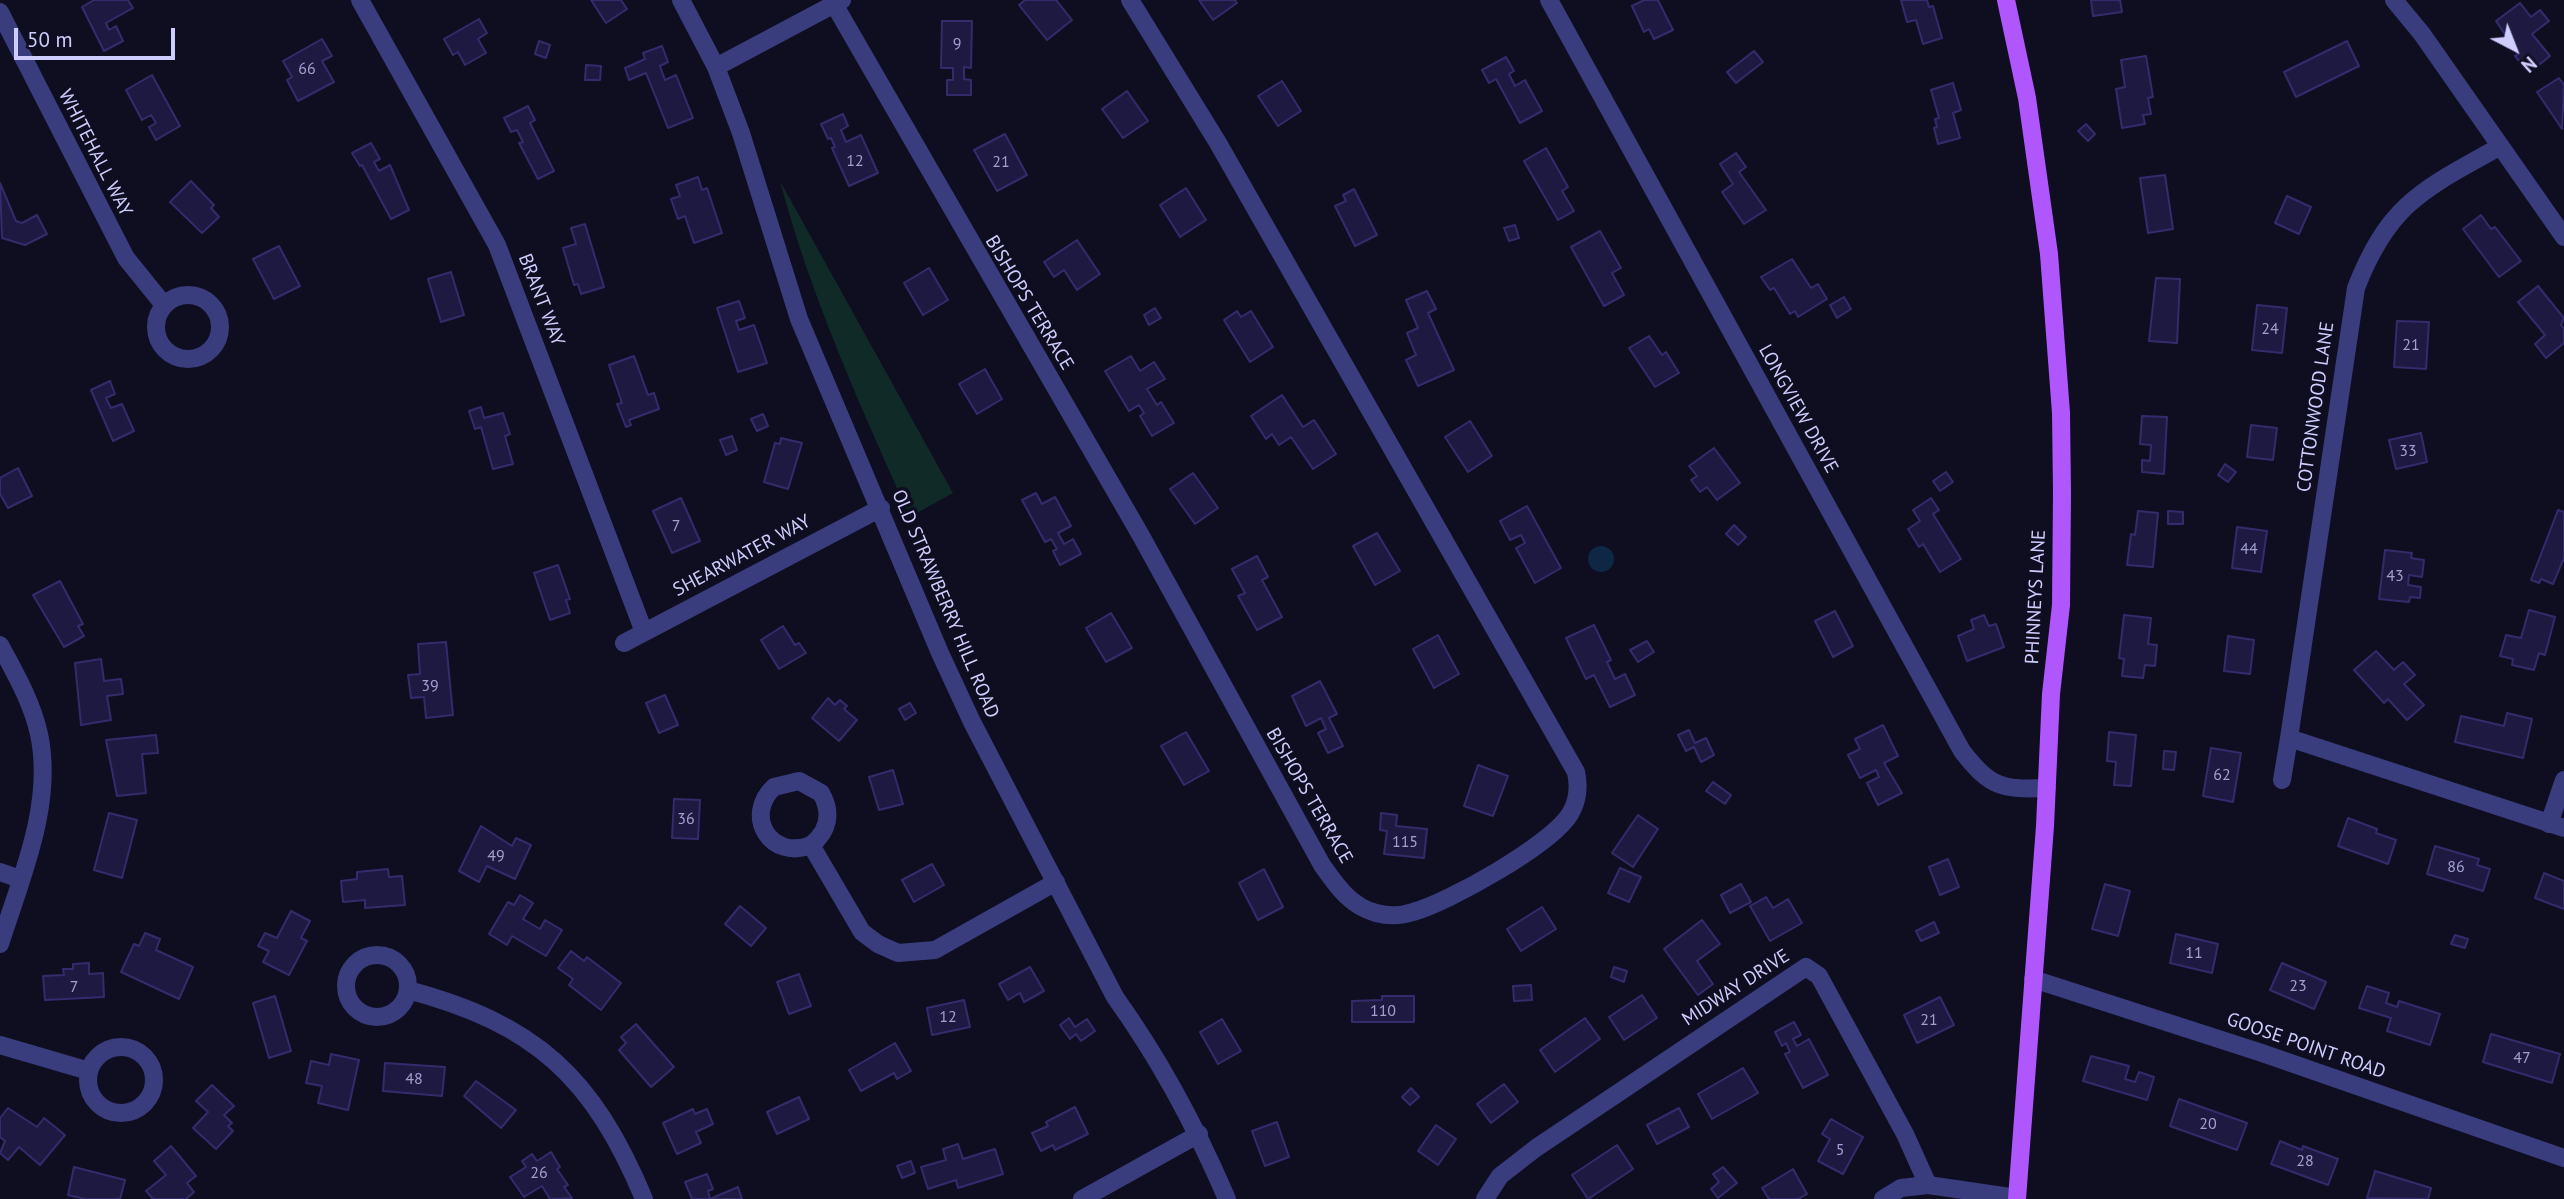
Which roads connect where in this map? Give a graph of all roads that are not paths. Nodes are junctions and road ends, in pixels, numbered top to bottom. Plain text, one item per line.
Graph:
1 (360, 0) edge
2 (681, 0) edge
3 (1130, 0) edge
4 (1549, 0) edge
5 (2006, 0) edge
6 (2394, 0) edge
7 (838, 2) edge
8 (0, 12) edge
9 (716, 67) junction
10 (2499, 147) junction
11 (2564, 237) edge
12 (164, 305) dead end
13 (881, 508) junction
14 (644, 632) junction
15 (624, 643) dead end
16 (0, 645) edge
17 (2289, 738) junction
18 (2282, 780) dead end
19 (2564, 780) edge
20 (2047, 788) junction
21 (2556, 826) edge
22 (811, 845) dead end
23 (0, 872) edge
24 (20, 879) junction
25 (1056, 882) junction
26 (0, 944) edge
27 (2034, 979) junction
28 (408, 990) dead end
29 (0, 1045) edge
30 (89, 1071) dead end
31 (1199, 1134) junction
32 (2564, 1158) edge
33 (1928, 1185) junction
34 (2017, 1198) edge
35 (644, 1199) edge
36 (1082, 1199) edge
37 (1227, 1199) edge
38 (1485, 1199) edge
39 (1883, 1199) edge

1 - 14 street, BRANT WAY
2 - 9 street, OLD STRAWBERRY HILL ROAD
3 - 7 street, BISHOPS TERRACE
4 - 20 street, LONGVIEW DRIVE
5 - 20 main road, PHINNEYS LANE
6 - 10 street
7 - 9 street
8 - 12 street, WHITEHALL WAY
9 - 13 street, OLD STRAWBERRY HILL ROAD
10 - 11 street
10 - 17 street, COTTONWOOD LANE
13 - 14 street, SHEARWATER WAY
13 - 25 street, OLD STRAWBERRY HILL ROAD
14 - 15 street, SHEARWATER WAY
16 - 24 street
17 - 18 street, COTTONWOOD LANE
17 - 21 street
19 - 21 street
20 - 27 main road, PHINNEYS LANE
22 - 25 street
23 - 24 street
24 - 26 street
25 - 31 street, OLD STRAWBERRY HILL ROAD
27 - 32 street, GOOSE POINT ROAD
27 - 34 main road, PHINNEYS LANE
28 - 35 street
29 - 30 street
31 - 36 street
31 - 37 street, OLD STRAWBERRY HILL ROAD
33 - 34 street
33 - 38 street, MIDWAY DRIVE
33 - 39 street

